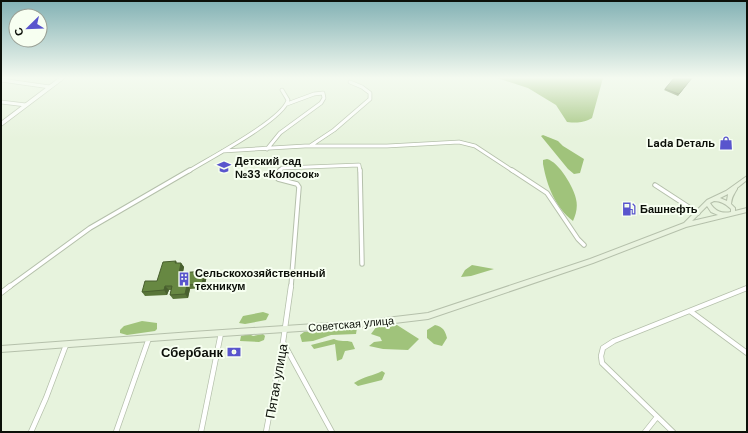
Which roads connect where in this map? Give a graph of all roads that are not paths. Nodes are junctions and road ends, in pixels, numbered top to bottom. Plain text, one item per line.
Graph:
1 (35, 98) edge
2 (287, 98) edge
3 (303, 98) edge
4 (324, 98) edge
5 (370, 98) edge
6 (1, 102) edge
7 (287, 104) junction
8 (26, 105) junction
9 (1, 124) edge
10 (309, 146) junction
11 (267, 149) junction
12 (223, 150) junction
13 (747, 178) edge
14 (740, 184) junction
15 (655, 185) dead end
16 (712, 199) junction
17 (708, 204) junction
18 (729, 204) junction
19 (747, 210) edge
20 (698, 213) junction
21 (733, 214) junction
22 (725, 216) junction
23 (685, 225) junction
24 (584, 245) dead end
25 (362, 264) dead end
26 (747, 288) edge
27 (1, 292) edge
28 (690, 311) junction
29 (285, 330) junction
30 (221, 333) junction
31 (149, 338) junction
32 (283, 342) junction
33 (66, 345) junction
34 (1, 349) edge
35 (747, 353) edge
36 (657, 417) junction
37 (31, 432) edge
38 (116, 432) edge
39 (201, 432) edge
40 (266, 432) edge
41 (332, 432) edge
42 (645, 432) edge
43 (673, 432) edge

1 - 8 street
2 - 7 street
3 - 7 street
4 - 11 street
5 - 10 street
6 - 8 street
7 - 12 street
8 - 9 street
10 - 11 street
10 - 24 street
11 - 12 street
12 - 27 street
13 - 14 main road, Советская улица
14 - 16 main road, Советская улица
14 - 18 main road, Советская улица
15 - 20 street
16 - 17 main road, Советская улица
16 - 18 main road
17 - 20 main road, Советская улица
17 - 22 main road
18 - 19 main road
18 - 21 main road
19 - 21 main road, Советская улица
20 - 23 main road, Советская улица
21 - 22 main road, Советская улица
22 - 23 main road, Советская улица
23 - 29 main road, Советская улица
25 - 29 street, Пятая улица
26 - 28 street
28 - 35 street
28 - 36 street
29 - 30 main road, Советская улица
29 - 32 street, Пятая улица
30 - 31 main road, Советская улица
30 - 39 street
31 - 33 main road, Советская улица
31 - 38 street
32 - 40 street, Пятая улица
32 - 41 street
33 - 34 main road, Советская улица
33 - 37 street
36 - 42 street
36 - 43 street

